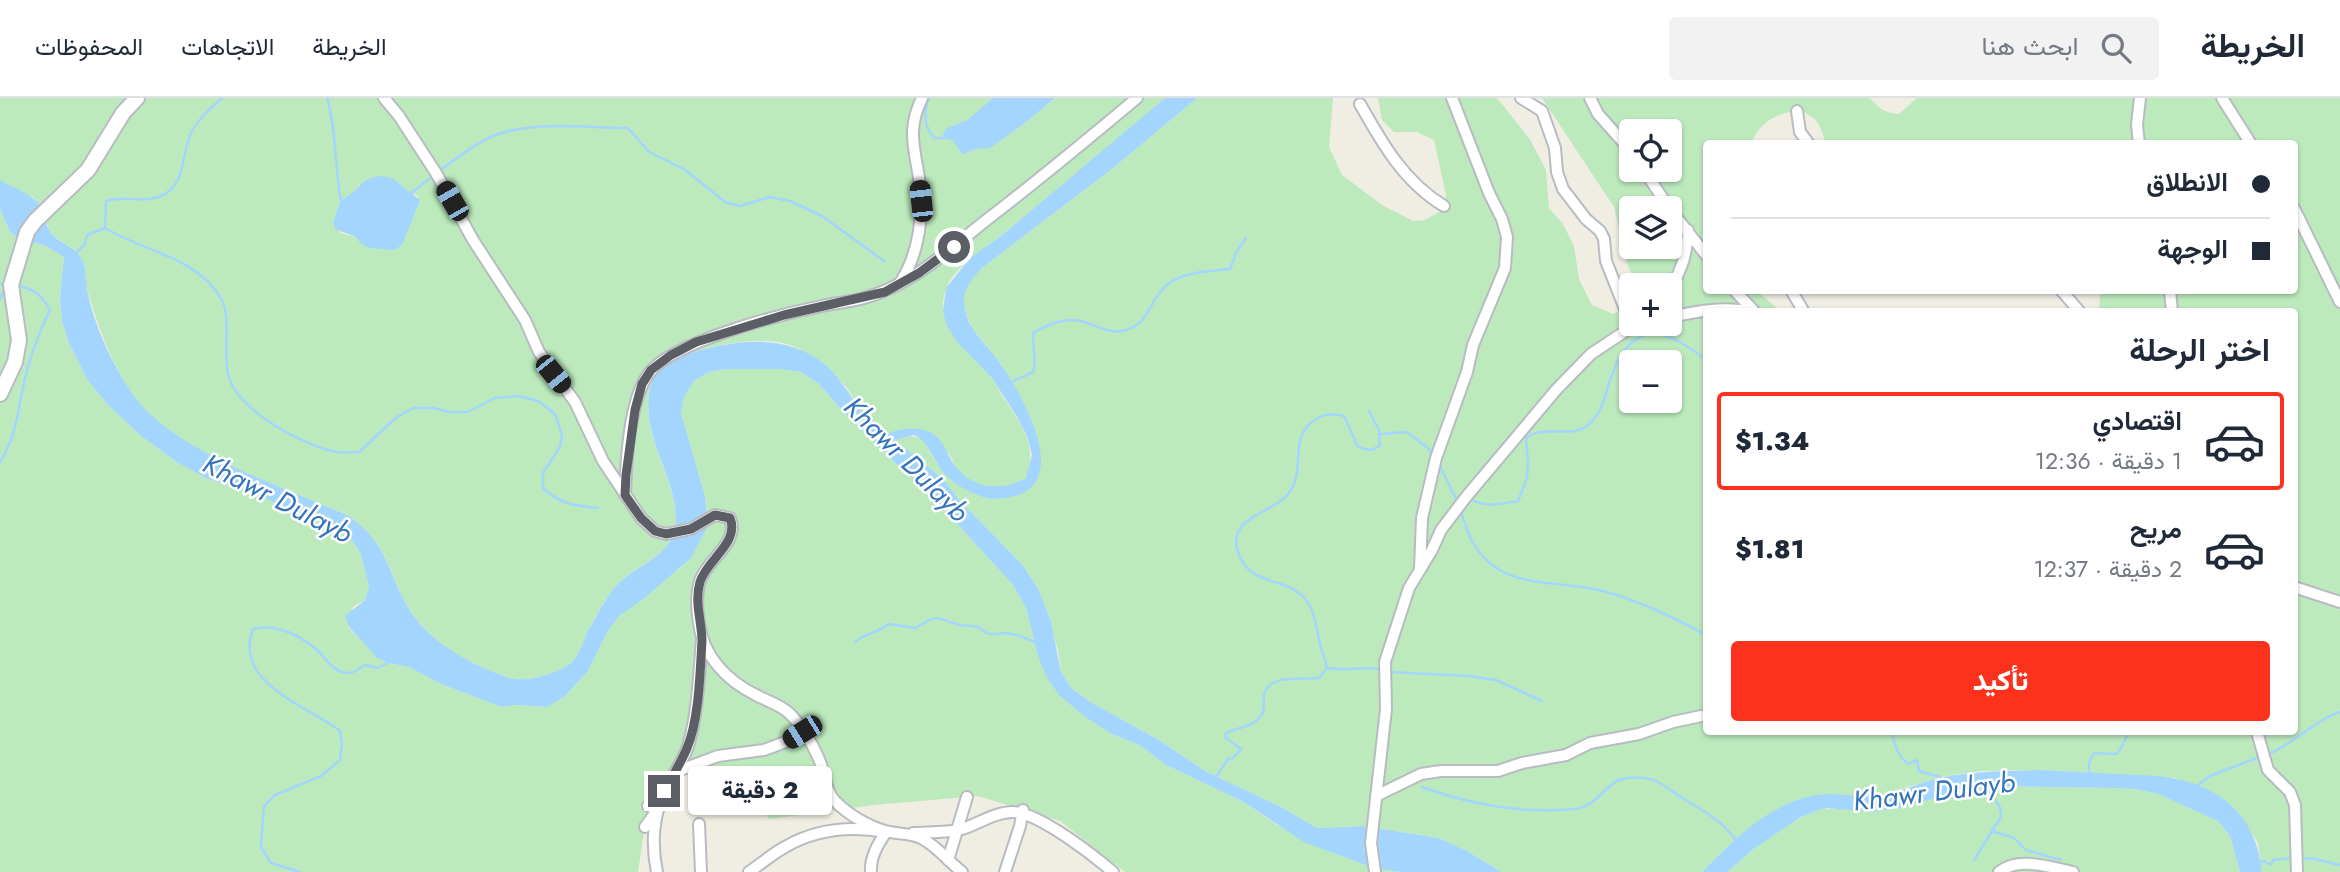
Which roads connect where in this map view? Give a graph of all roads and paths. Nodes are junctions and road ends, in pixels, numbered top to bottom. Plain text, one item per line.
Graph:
1 (137, 98) edge
2 (384, 98) edge
3 (922, 98) edge
4 (1137, 98) edge
5 (1452, 98) edge
6 (1521, 98) edge
7 (1590, 98) edge
8 (2140, 98) edge
9 (2222, 98) edge
10 (1360, 104) dead end
11 (1797, 111) dead end
12 (1619, 138) edge
13 (1806, 140) edge
14 (2139, 140) edge
15 (2248, 140) edge
16 (1444, 206) dead end
17 (2298, 216) edge
18 (1682, 223) edge
19 (1688, 230) junction
20 (1703, 251) edge
21 (1680, 273) edge
22 (899, 285) junction
23 (1619, 294) edge
24 (1738, 294) edge
25 (2064, 294) edge
26 (2340, 302) edge
27 (1750, 308) edge
28 (2077, 308) edge
29 (1703, 311) edge
30 (1682, 315) edge
31 (1619, 335) edge
32 (0, 394) edge
33 (625, 495) junction
34 (1420, 569) junction
35 (2298, 588) edge
36 (2340, 602) edge
37 (702, 637) junction
38 (1703, 716) edge
39 (802, 732) junction
40 (2258, 735) edge
41 (675, 772) junction
42 (1376, 796) junction
43 (967, 797) dead end
44 (653, 807) junction
45 (1022, 812) junction
46 (699, 824) dead end
47 (645, 827) dead end
48 (958, 830) junction
49 (886, 832) junction
50 (904, 834) junction
51 (948, 860) junction
52 (868, 869) edge
53 (2298, 870) edge
54 (657, 872) edge
55 (701, 872) edge
56 (749, 872) edge
57 (962, 872) edge
58 (1005, 872) edge
59 (1114, 872) edge
60 (1375, 872) edge
61 (1999, 872) edge
62 (2073, 872) edge

1 - 32 main road
2 - 33 street
3 - 22 street
4 - 22 street
5 - 34 street
6 - 23 street
7 - 12 street
8 - 14 street
9 - 15 street
10 - 16 street
11 - 13 street
17 - 26 street
18 - 19 street
19 - 20 street
19 - 21 street
22 - 33 street
24 - 27 street
25 - 28 street
29 - 30 street
31 - 34 street
33 - 37 street
34 - 42 street
35 - 36 street
37 - 39 street
37 - 41 street
38 - 42 street
39 - 41 street
39 - 49 street
40 - 53 street
41 - 44 street
42 - 60 street
43 - 48 street
44 - 47 street
44 - 54 street
45 - 48 street
45 - 58 street
45 - 59 street
46 - 55 street
48 - 50 street
48 - 51 street
49 - 50 street
49 - 52 street
49 - 56 street
50 - 51 street
51 - 57 street
61 - 62 street

